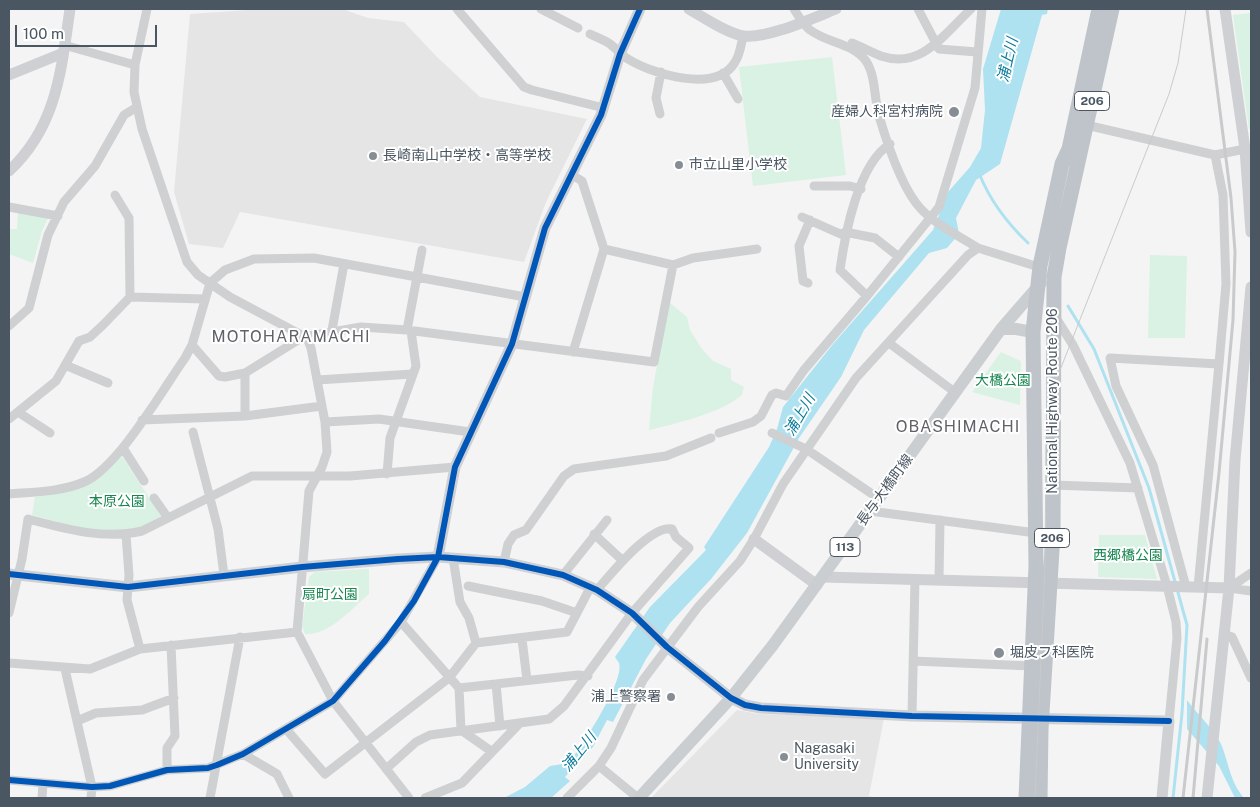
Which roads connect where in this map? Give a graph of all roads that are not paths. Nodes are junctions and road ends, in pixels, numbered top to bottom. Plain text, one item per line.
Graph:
1 (70, 9) edge
2 (147, 9) edge
3 (458, 9) edge
4 (541, 9) edge
5 (640, 9) edge
6 (689, 9) edge
7 (794, 9) edge
8 (836, 9) edge
9 (918, 9) edge
10 (971, 9) edge
11 (982, 9) edge
12 (1099, 9) edge
13 (1112, 9) edge
14 (1225, 9) edge
15 (804, 22) junction
16 (578, 28) dead end
17 (590, 34) dead end
18 (743, 36) junction
19 (825, 37) junction
20 (936, 43) junction
21 (64, 49) junction
22 (977, 52) junction
23 (620, 54) junction
24 (135, 65) junction
25 (660, 72) junction
26 (724, 73) junction
27 (9, 75) edge
28 (738, 99) dead end
29 (137, 107) junction
30 (604, 108) junction
31 (660, 114) dead end
32 (1081, 124) junction
33 (890, 144) junction
34 (1245, 149) junction
35 (1215, 155) junction
36 (9, 171) edge
37 (1249, 171) edge
38 (572, 175) junction
39 (814, 186) dead end
40 (861, 189) junction
41 (115, 195) dead end
42 (9, 207) edge
43 (58, 216) junction
44 (934, 220) junction
45 (1251, 232) edge
46 (845, 234) junction
47 (978, 248) junction
48 (757, 249) dead end
49 (422, 250) dead end
50 (604, 250) junction
51 (899, 257) junction
52 (344, 264) junction
53 (673, 265) junction
54 (1040, 266) junction
55 (1054, 277) junction
56 (416, 278) junction
57 (210, 283) junction
58 (808, 283) dead end
59 (1038, 285) junction
60 (1251, 287) edge
61 (867, 296) junction
62 (130, 297) junction
63 (525, 297) junction
64 (205, 299) junction
65 (1053, 313) junction
66 (1250, 319) edge
67 (9, 326) edge
68 (1001, 329) junction
69 (332, 330) junction
70 (409, 330) junction
71 (1033, 332) junction
72 (303, 337) junction
73 (889, 343) junction
74 (512, 344) junction
75 (192, 345) junction
76 (573, 352) junction
77 (1219, 364) junction
78 (66, 365) junction
79 (245, 373) junction
80 (413, 374) junction
81 (317, 380) junction
82 (108, 383) dead end
83 (956, 393) junction
84 (322, 406) junction
85 (18, 412) junction
86 (245, 416) junction
87 (9, 419) edge
88 (142, 420) junction
89 (396, 421) junction
90 (325, 422) junction
91 (193, 432) dead end
92 (470, 432) junction
93 (50, 433) dead end
94 (772, 433) dead end
95 (123, 448) junction
96 (806, 449) junction
97 (455, 467) junction
98 (386, 474) junction
99 (318, 475) junction
100 (144, 481) dead end
101 (1052, 485) junction
102 (1138, 488) junction
103 (9, 494) edge
104 (208, 496) junction
105 (154, 498) dead end
106 (878, 498) junction
107 (870, 511) junction
108 (168, 518) junction
109 (606, 520) dead end
110 (940, 520) junction
111 (1036, 533) junction
112 (594, 534) junction
113 (126, 535) junction
114 (754, 539) junction
115 (438, 557) junction
116 (453, 558) junction
117 (622, 560) junction
118 (504, 562) junction
119 (302, 567) junction
120 (1251, 573) edge
121 (14, 574) edge
122 (224, 575) junction
123 (563, 575) junction
124 (915, 579) junction
125 (939, 580) junction
126 (820, 581) junction
127 (1042, 583) junction
128 (468, 586) dead end
129 (1168, 586) junction
130 (128, 587) junction
131 (1189, 587) junction
132 (594, 588) junction
133 (1229, 588) junction
134 (1251, 591) edge
135 (9, 613) edge
136 (577, 613) junction
137 (634, 616) junction
138 (400, 622) junction
139 (297, 632) junction
140 (1224, 634) junction
141 (240, 637) junction
142 (522, 638) junction
143 (476, 643) junction
144 (664, 643) junction
145 (170, 645) junction
146 (140, 649) junction
147 (913, 661) junction
148 (9, 663) edge
149 (1031, 666) junction
150 (66, 669) junction
151 (588, 676) junction
152 (449, 678) junction
153 (1251, 678) edge
154 (527, 680) junction
155 (496, 684) junction
156 (459, 688) junction
157 (174, 698) junction
158 (731, 698) junction
159 (332, 701) junction
160 (912, 716) junction
161 (1036, 717) junction
162 (77, 721) junction
163 (1169, 721) junction
164 (518, 725) junction
165 (500, 726) junction
166 (286, 729) junction
167 (461, 730) junction
168 (367, 742) junction
169 (491, 751) junction
170 (243, 754) junction
171 (217, 765) junction
172 (599, 766) junction
173 (386, 769) junction
174 (167, 770) junction
175 (9, 780) edge
176 (43, 783) junction
177 (92, 787) junction
178 (42, 798) edge
179 (91, 798) edge
180 (210, 798) edge
181 (289, 798) edge
182 (409, 798) edge
183 (425, 798) edge
184 (567, 798) edge
185 (638, 798) edge
186 (1026, 798) edge
187 (1040, 798) edge
188 (1162, 798) edge
189 (1207, 798) edge

1 - 21 street
2 - 24 street
3 - 30 street
4 - 16 street
5 - 23 street
6 - 18 street
7 - 15 street
8 - 15 street
9 - 20 street
10 - 20 street
11 - 22 street
12 - 32 highway, National Highway Route 206 / 206
13 - 32 highway, National Highway Route 206 / 206
14 - 34 street
15 - 18 street
15 - 19 street
17 - 23 street
18 - 26 street
19 - 20 street
19 - 33 street
20 - 22 street
21 - 24 street
21 - 27 street
21 - 36 street
22 - 44 street
23 - 25 street
23 - 30 street
24 - 29 street
25 - 26 street
25 - 31 street
26 - 28 street
29 - 43 street
29 - 57 street
30 - 38 street
32 - 35 street
32 - 54 highway, National Highway Route 206 / 206
32 - 55 highway, National Highway Route 206 / 206
33 - 40 street
33 - 44 street
34 - 35 street
34 - 37 street
35 - 77 street
37 - 45 street
38 - 50 street
38 - 63 street
39 - 40 street
40 - 46 street
41 - 62 street
42 - 43 street
43 - 67 street
44 - 47 street
44 - 51 street
46 - 51 street
46 - 58 street
46 - 61 street
47 - 54 street
47 - 73 street
48 - 53 street
49 - 56 street
50 - 53 street
50 - 76 street
51 - 61 street
52 - 56 street
52 - 57 street
52 - 69 street
53 - 76 street
54 - 55 street
54 - 59 highway, National Highway Route 206 / 206
55 - 59 main road, 長与大橋町線 / 113
55 - 65 highway, National Highway Route 206 / 206
56 - 63 street
56 - 70 street
57 - 64 street
57 - 72 street
59 - 68 main road, 長与大橋町線 / 113
59 - 71 highway, National Highway Route 206 / 206
60 - 66 street
61 - 118 street
62 - 64 street
62 - 78 street
63 - 74 street
64 - 75 street
65 - 101 highway, National Highway Route 206 / 206
65 - 102 street
66 - 133 street
68 - 71 main road
68 - 83 main road, 長与大橋町線 / 113
69 - 70 street
69 - 72 street
70 - 74 street
70 - 80 street
71 - 111 highway, National Highway Route 206 / 206
72 - 79 street
72 - 81 street
73 - 83 street
73 - 96 street
74 - 76 street
74 - 92 street
75 - 79 street
75 - 88 street
77 - 131 street
77 - 131 street
78 - 82 street
78 - 85 street
79 - 86 street
80 - 81 street
80 - 89 street
81 - 84 street
83 - 106 main road, 長与大橋町線 / 113
84 - 86 street
84 - 90 street
85 - 87 street
85 - 93 street
86 - 88 street
88 - 95 street
89 - 90 street
89 - 92 street
89 - 98 street
90 - 99 street
91 - 104 street
92 - 97 street
94 - 96 street
95 - 100 street
95 - 103 street
96 - 106 street
96 - 114 street
97 - 98 street
97 - 115 street
98 - 99 street
99 - 104 street
99 - 119 street
101 - 102 street
101 - 127 highway, National Highway Route 206 / 206
102 - 129 street
104 - 108 street
104 - 122 street
105 - 108 street
106 - 107 main road, 長与大橋町線 / 113
107 - 110 street
107 - 126 main road, 長与大橋町線 / 113
108 - 113 street
109 - 112 street
110 - 111 street
110 - 125 street
111 - 127 highway, National Highway Route 206 / 206
112 - 117 street
112 - 123 street
113 - 121 street
113 - 130 street
114 - 126 street
114 - 144 street
115 - 116 street
115 - 119 street
115 - 138 street
116 - 118 street
116 - 143 street
117 - 132 street
117 - 137 street
118 - 123 street
119 - 122 street
119 - 139 street
120 - 133 street
121 - 130 street
121 - 135 street
122 - 130 street
123 - 132 street
124 - 125 street
124 - 126 street
124 - 147 street
125 - 127 street
126 - 158 main road, 長与大橋町線 / 113
127 - 129 street
127 - 149 highway, National Highway Route 206 / 206
127 - 161 highway, National Highway Route 206 / 206
128 - 136 street
129 - 131 street
129 - 163 street
130 - 146 street
131 - 133 street
132 - 136 street
132 - 137 street
133 - 134 street
133 - 140 street
136 - 142 street
137 - 144 street
137 - 151 street
138 - 152 street
138 - 159 street
139 - 141 street
139 - 159 street
140 - 153 street
140 - 189 street
141 - 145 street
141 - 171 street
142 - 143 street
142 - 154 street
143 - 152 street
144 - 158 street
144 - 172 street
145 - 146 street
145 - 157 street
146 - 150 street
147 - 149 street
147 - 160 street
148 - 150 street
149 - 161 highway, National Highway Route 206 / 206
150 - 162 street
151 - 154 street
151 - 164 street
152 - 156 street
152 - 168 street
154 - 155 street
155 - 156 street
155 - 165 street
156 - 167 street
157 - 162 street
157 - 174 street
158 - 160 street
158 - 185 main road, 長与大橋町線 / 113
159 - 166 street
159 - 168 street
160 - 161 street
161 - 163 street
161 - 186 highway, National Highway Route 206 / 206
161 - 187 highway, National Highway Route 206 / 206
162 - 177 street
163 - 188 street
164 - 165 street
164 - 169 street
165 - 167 street
166 - 168 street
166 - 170 street
167 - 169 street
167 - 173 street
168 - 173 street
169 - 183 street
170 - 171 street
170 - 181 street
171 - 174 street
171 - 180 street
172 - 184 street
172 - 185 street
173 - 182 street
174 - 177 street
175 - 176 street
176 - 177 street
176 - 178 street
177 - 179 street

